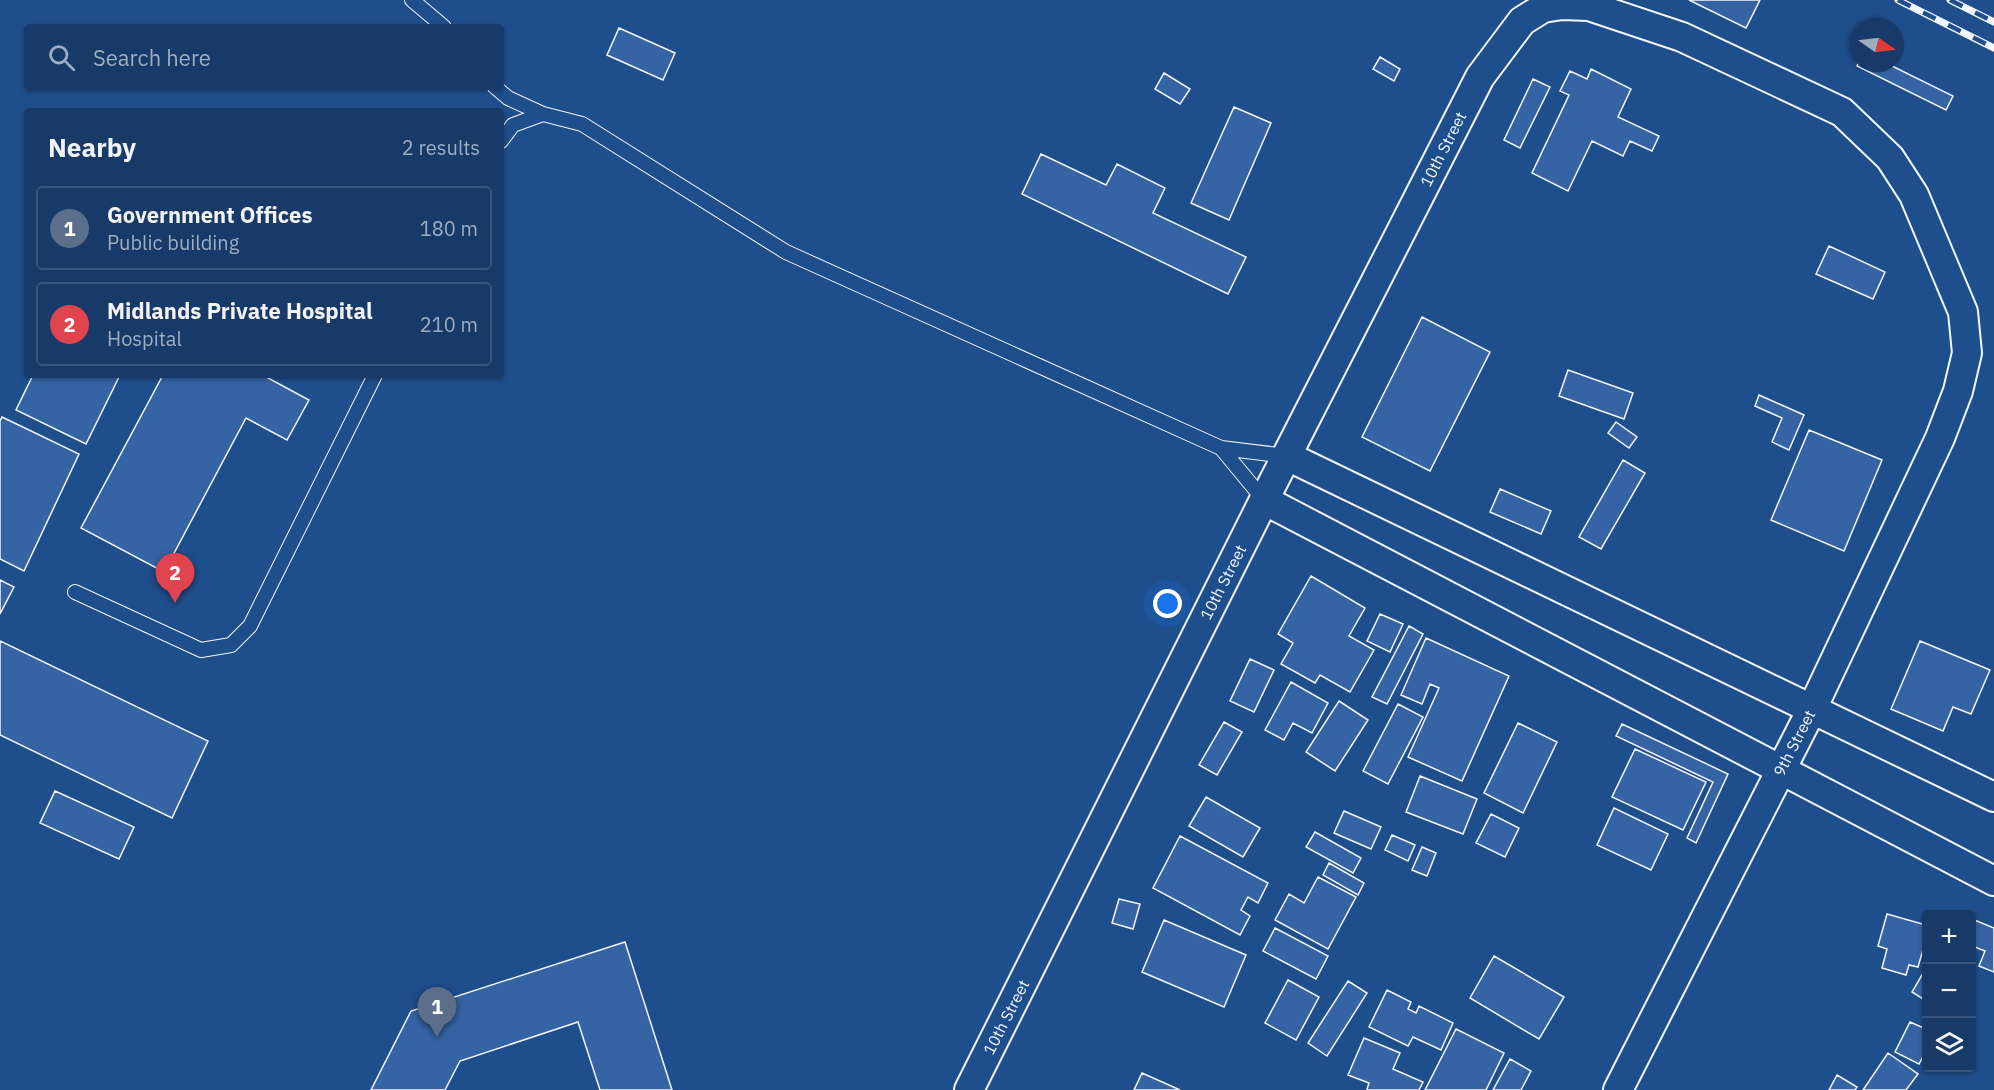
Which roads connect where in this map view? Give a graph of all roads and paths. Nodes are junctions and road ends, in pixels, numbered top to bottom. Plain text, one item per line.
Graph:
1 (412, 0) edge
2 (440, 24) edge
3 (499, 90) edge
4 (543, 114) junction
5 (504, 137) edge
6 (374, 378) edge
7 (1958, 391) joint
8 (1221, 448) junction
9 (1287, 456) junction
10 (1264, 500) junction
11 (75, 592) dead end
12 (1812, 709) junction
13 (1781, 769) junction
14 (1994, 797) edge
15 (1994, 881) edge
16 (969, 1090) edge
17 (1618, 1090) edge

1 - 2 lane
3 - 4 lane
4 - 5 lane
4 - 8 lane
6 - 11 lane
7 - 9 street, 10th Street
7 - 12 street, 9th Street
8 - 9 lane
8 - 10 lane
9 - 10 street, 10th Street
9 - 12 street
10 - 13 street
10 - 16 street, 10th Street
12 - 13 street, 9th Street
12 - 14 street
13 - 15 street
13 - 17 street, 9th Street

